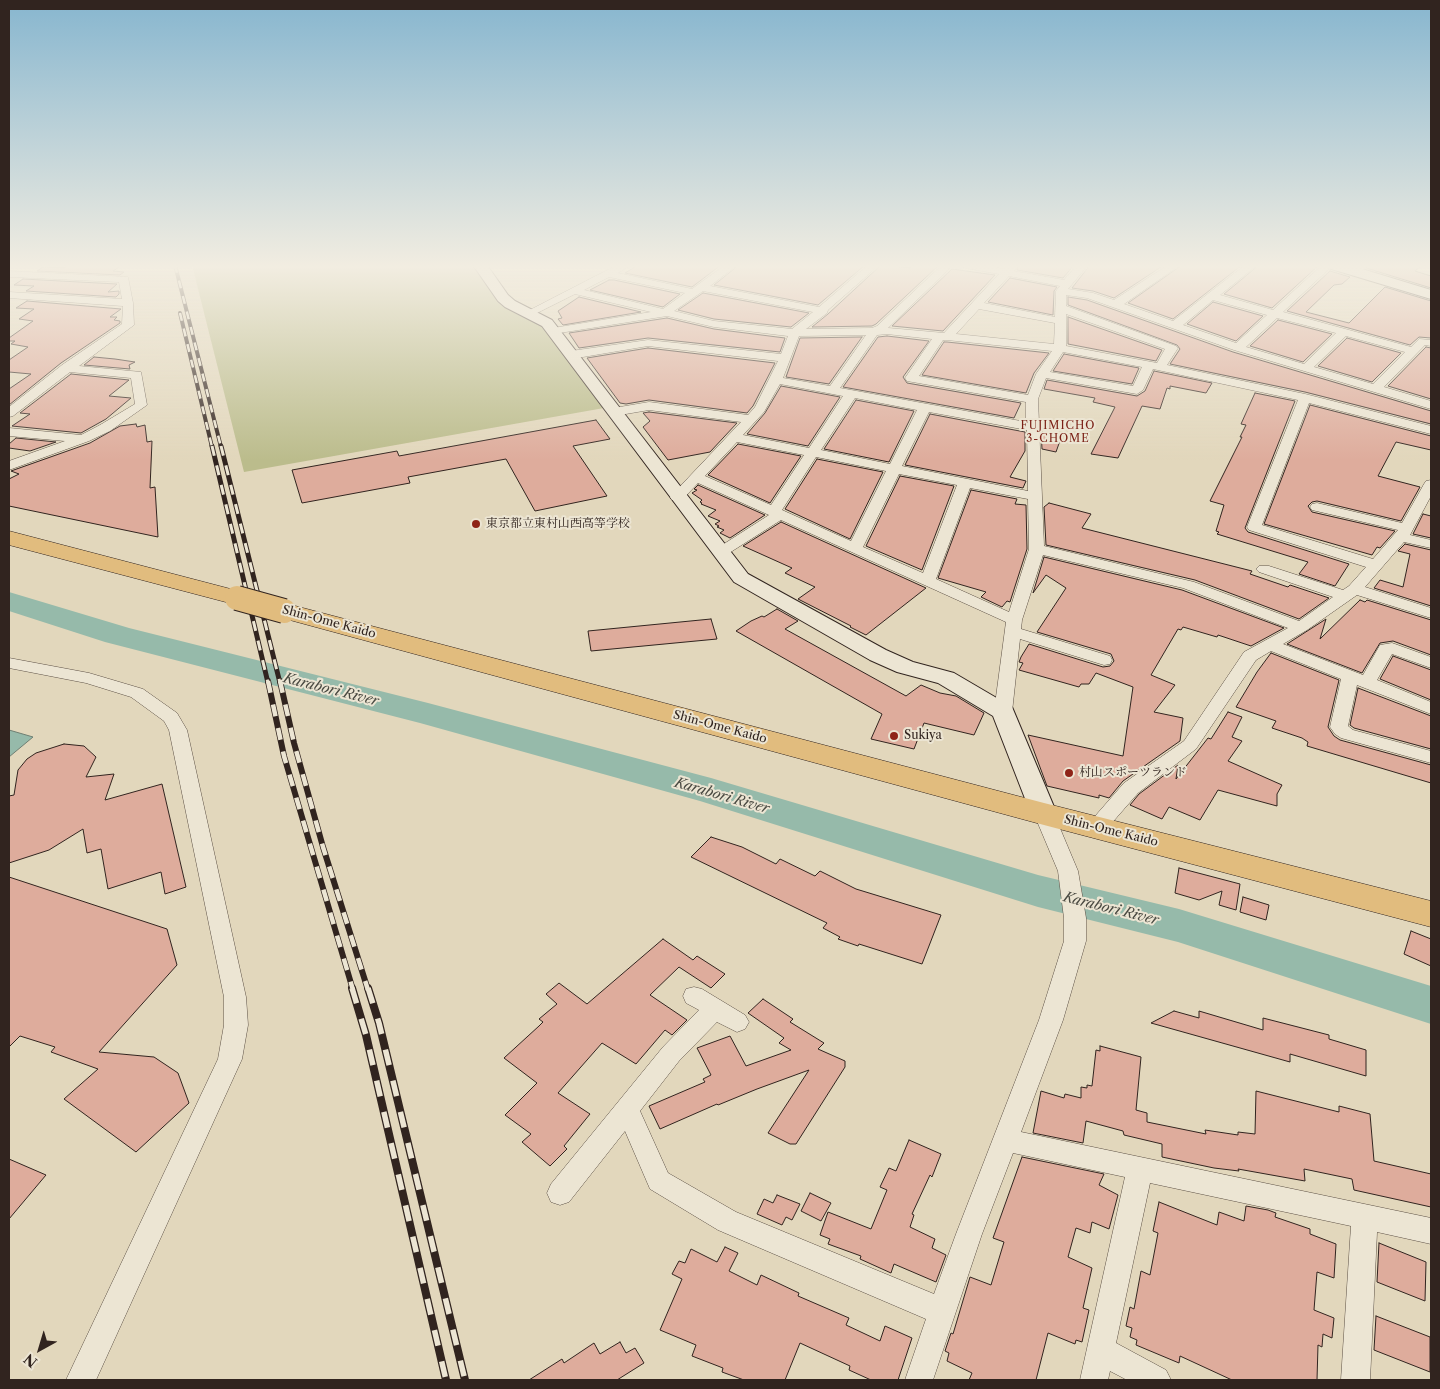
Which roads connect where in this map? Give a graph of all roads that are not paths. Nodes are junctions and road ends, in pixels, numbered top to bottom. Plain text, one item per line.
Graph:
1 (121, 330) edge
2 (561, 330) edge
3 (766, 330) edge
4 (799, 330) edge
5 (951, 330) edge
6 (1061, 330) edge
7 (1122, 330) edge
8 (1185, 330) edge
9 (1258, 330) edge
10 (1336, 330) edge
11 (553, 331) joint
12 (874, 331) junction
13 (1344, 332) junction
14 (795, 333) junction
15 (944, 336) junction
16 (1431, 343) edge
17 (1060, 348) junction
18 (1238, 348) junction
19 (1414, 351) junction
20 (571, 355) junction
21 (784, 358) junction
22 (1155, 366) junction
23 (66, 368) junction
24 (1306, 368) junction
25 (1042, 374) junction
26 (776, 380) junction
27 (1376, 388) junction
28 (833, 390) junction
29 (851, 394) junction
30 (1305, 398) junction
31 (1032, 399) junction
32 (1431, 405) edge
33 (925, 407) junction
34 (9, 412) edge
35 (614, 412) junction
36 (751, 419) junction
37 (1032, 427) junction
38 (1431, 430) edge
39 (9, 432) edge
40 (733, 437) junction
41 (84, 438) junction
42 (811, 452) junction
43 (9, 466) edge
44 (895, 469) junction
45 (696, 477) junction
46 (965, 482) junction
47 (1431, 484) edge
48 (1033, 496) junction
49 (678, 497) junction
50 (1317, 507) dead end
51 (777, 512) junction
52 (1403, 532) junction
53 (9, 538) edge
54 (1431, 544) edge
55 (855, 548) junction
56 (1036, 548) junction
57 (721, 552) junction
58 (1377, 565) junction
59 (1264, 569) dead end
60 (928, 581) junction
61 (1350, 592) junction
62 (1431, 613) edge
63 (1013, 626) junction
64 (1301, 627) junction
65 (1269, 644) junction
66 (1104, 660) dead end
67 (1431, 663) edge
68 (9, 664) edge
69 (1350, 676) junction
70 (1368, 682) junction
71 (1431, 708) edge
72 (1003, 712) junction
73 (1431, 757) edge
74 (1044, 814) junction
75 (1097, 827) junction
76 (1431, 914) edge
77 (694, 996) dead end
78 (715, 1009) junction
79 (737, 1022) dead end
80 (627, 1108) junction
81 (1006, 1140) junction
82 (1140, 1168) junction
83 (560, 1193) dead end
84 (1365, 1217) junction
85 (1431, 1231) edge
86 (941, 1312) junction
87 (1101, 1350) junction
88 (81, 1380) edge
89 (919, 1380) edge
90 (1094, 1380) edge
91 (1156, 1380) edge
92 (1356, 1380) edge

1 - 23 street
2 - 11 street
3 - 14 street
4 - 14 street
5 - 15 street
6 - 17 street
7 - 22 street
8 - 18 street
9 - 18 street
10 - 13 street
11 - 20 street
12 - 14 street
12 - 15 street
12 - 28 street
13 - 19 street
13 - 24 street
14 - 21 street
15 - 17 street
15 - 31 street
16 - 19 street
17 - 22 street
17 - 25 street
18 - 24 street
19 - 27 street
20 - 21 street
20 - 35 street
21 - 26 street
22 - 25 street
22 - 30 street
23 - 34 street
23 - 41 street
24 - 27 street
25 - 31 street
26 - 28 street
26 - 36 street
27 - 32 street
28 - 29 street
29 - 33 street
29 - 42 street
30 - 38 street
30 - 58 street
31 - 37 street
33 - 37 street
33 - 44 street
35 - 36 street
35 - 49 street
36 - 40 street
37 - 48 street
39 - 41 street
40 - 42 street
40 - 45 street
41 - 43 street
42 - 44 street
42 - 51 street
44 - 46 street
44 - 55 street
45 - 49 street
45 - 51 street
46 - 48 street
46 - 60 street
47 - 52 street
48 - 56 street
49 - 57 street
50 - 52 street
51 - 55 street
51 - 57 street
52 - 54 street
52 - 58 street
53 - 74 main road, Shin-Ome Kaido, bridge
55 - 60 street
56 - 63 street
56 - 64 street
57 - 72 street
58 - 61 street
59 - 61 street
60 - 63 street
61 - 62 street
61 - 64 street
63 - 66 street
63 - 72 street
64 - 65 street
65 - 69 street
65 - 75 street
67 - 70 street
68 - 88 street
69 - 70 street
69 - 73 street
70 - 71 street
72 - 74 street
74 - 75 main road, Shin-Ome Kaido
74 - 81 street
75 - 76 main road, Shin-Ome Kaido
77 - 78 street
78 - 79 street
78 - 80 street
80 - 83 street
80 - 86 street
81 - 82 street
81 - 86 street
82 - 84 street
82 - 87 street
84 - 85 street
84 - 92 street
86 - 89 street
87 - 90 street
87 - 91 street

